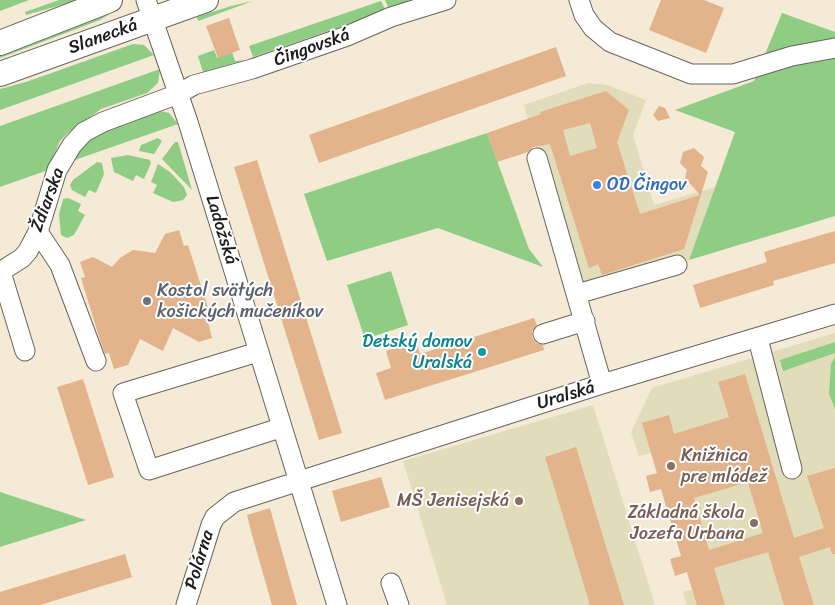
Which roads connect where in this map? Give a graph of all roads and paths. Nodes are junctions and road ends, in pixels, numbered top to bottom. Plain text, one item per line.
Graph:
1 (110, 0) edge
2 (206, 0) edge
3 (446, 0) edge
4 (579, 0) edge
5 (150, 9) edge
6 (0, 43) edge
7 (835, 48) edge
8 (0, 74) edge
9 (178, 94) junction
10 (537, 158) dead end
11 (38, 232) junction
12 (677, 264) dead end
13 (1, 272) edge
14 (577, 294) junction
15 (835, 314) edge
16 (585, 321) junction
17 (543, 334) dead end
18 (758, 339) junction
19 (25, 351) dead end
20 (258, 352) junction
21 (96, 361) dead end
22 (602, 384) junction
23 (280, 428) junction
24 (792, 469) dead end
25 (298, 481) junction
26 (391, 583) dead end
27 (186, 605) edge
28 (337, 605) edge
29 (399, 605) edge

1 - 6 main road, Slanecká
2 - 5 main road, Slanecká
3 - 9 street, Čingovská
4 - 7 street
5 - 8 main road, Slanecká
5 - 9 street, Ladožská
9 - 11 street, Ždiarska
9 - 20 street, Ladožská
10 - 14 street
11 - 13 street, Ždiarska
11 - 21 street
12 - 14 street
13 - 19 street
14 - 16 street
15 - 18 street, Uralská
16 - 17 street
16 - 22 street
18 - 22 street, Uralská
18 - 24 street
20 - 23 street, Ladožská
20 - 23 street
22 - 25 street, Uralská
23 - 25 street, Ladožská
25 - 27 street, Polárna
25 - 28 street, Ladožská
26 - 29 street

